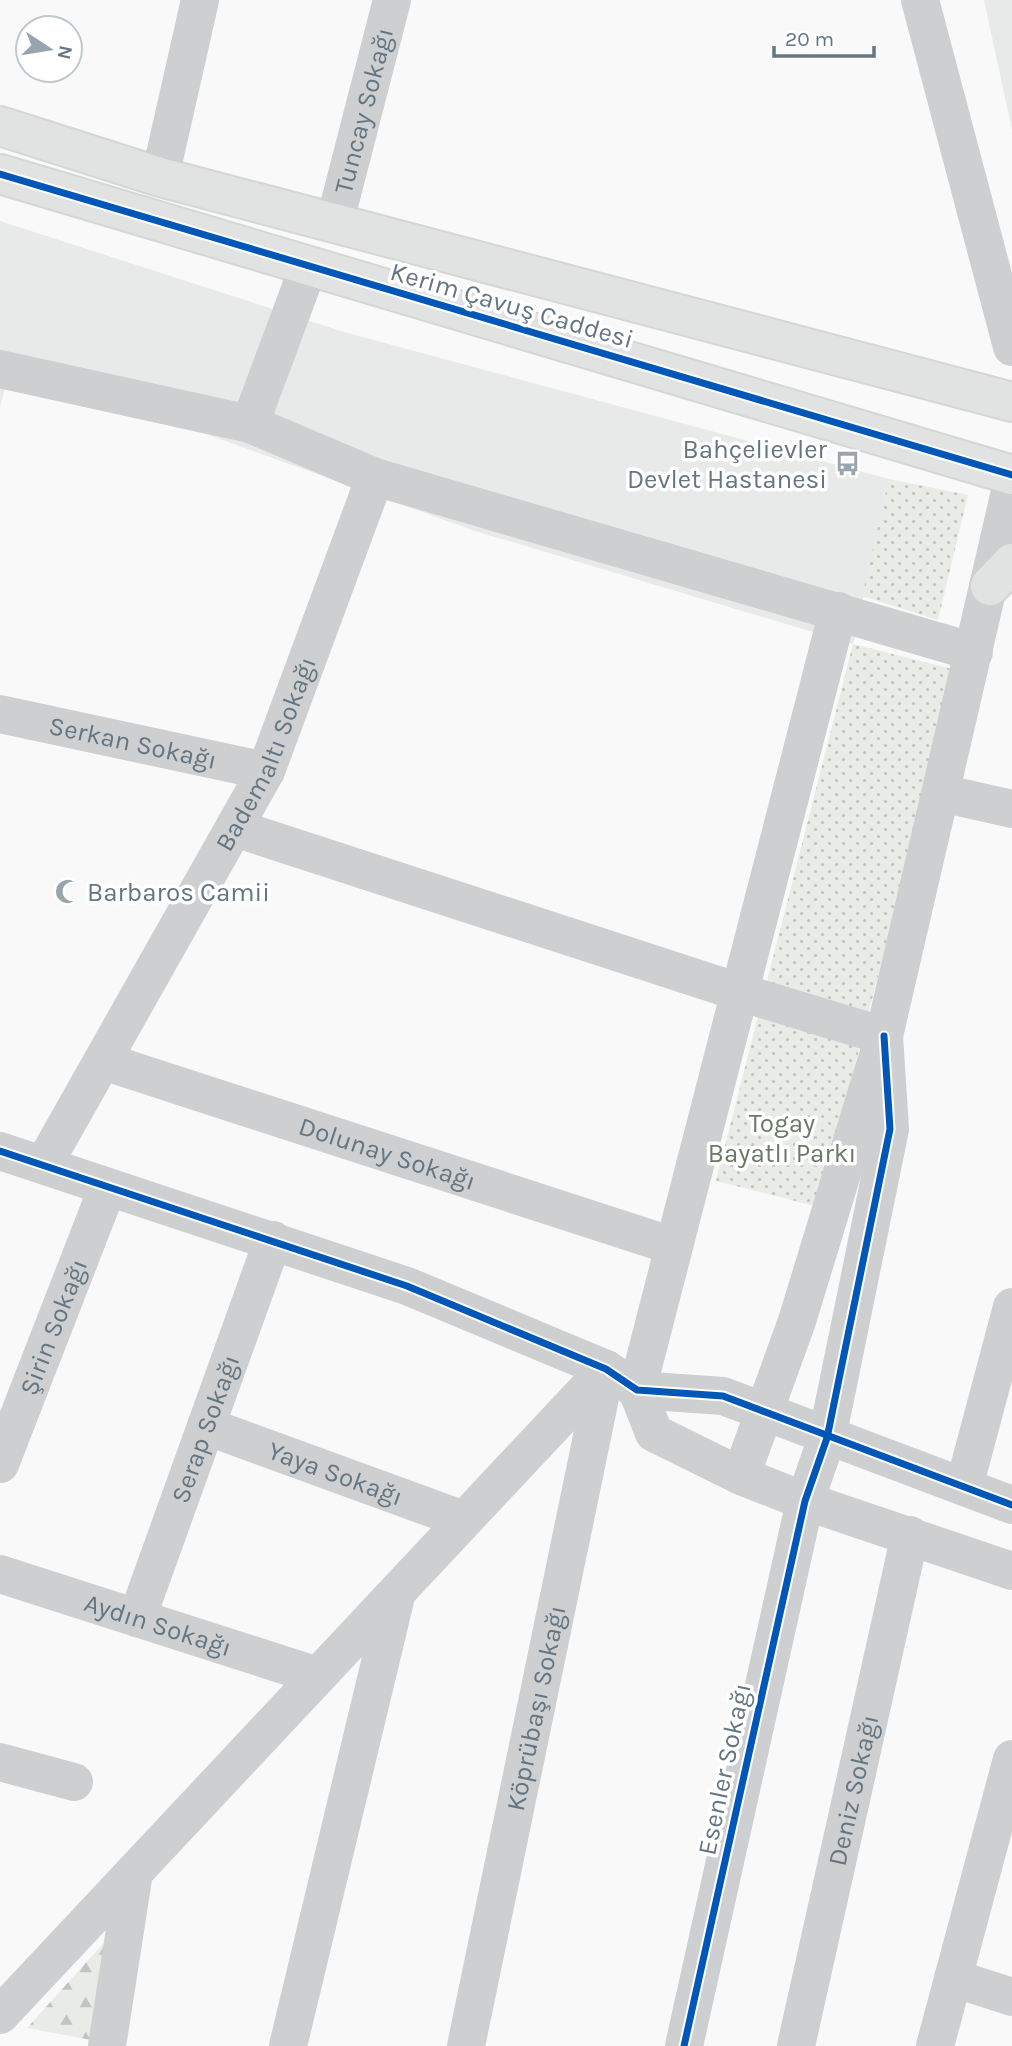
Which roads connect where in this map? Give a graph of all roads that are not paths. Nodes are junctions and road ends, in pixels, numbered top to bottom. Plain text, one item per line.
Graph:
1 (200, 0) edge
2 (392, 0) edge
3 (920, 0) edge
4 (0, 126) edge
5 (0, 174) edge
6 (160, 177) junction
7 (335, 221) junction
8 (308, 268) junction
9 (1012, 346) edge
10 (0, 369) edge
11 (1012, 402) edge
12 (250, 424) junction
13 (1012, 475) edge
14 (375, 477) junction
15 (1012, 483) edge
16 (1001, 574) edge
17 (838, 611) junction
18 (974, 652) junction
19 (0, 713) edge
20 (266, 771) junction
21 (941, 793) junction
22 (1012, 808) edge
23 (235, 828) junction
24 (739, 992) junction
25 (884, 1036) junction
26 (103, 1061) junction
27 (0, 1151) edge
28 (44, 1164) junction
29 (107, 1189) junction
30 (273, 1240) junction
31 (673, 1247) junction
32 (1012, 1307) edge
33 (797, 1321) junction
34 (621, 1380) junction
35 (723, 1396) junction
36 (764, 1411) junction
37 (206, 1426) junction
38 (827, 1438) junction
39 (0, 1464) edge
40 (741, 1476) junction
41 (964, 1487) junction
42 (805, 1501) junction
43 (1012, 1505) edge
44 (464, 1520) junction
45 (910, 1535) junction
46 (1012, 1571) edge
47 (0, 1574) edge
48 (398, 1591) junction
49 (137, 1618) junction
50 (318, 1676) junction
51 (1012, 1759) edge
52 (0, 1762) edge
53 (74, 1782) dead end
54 (134, 1872) junction
55 (953, 1978) junction
56 (1012, 1997) edge
57 (0, 2015) edge
58 (107, 2046) edge
59 (288, 2046) edge
60 (466, 2046) edge
61 (684, 2046) edge
62 (796, 2046) edge
63 (935, 2046) edge

1 - 6 street
2 - 7 street, Tuncay Sokağı
3 - 9 street
4 - 6 main road, Kerim Çavuş Caddesi
5 - 8 main road, Kerim Çavuş Caddesi
6 - 7 main road, Kerim Çavuş Caddesi
7 - 11 main road, Kerim Çavuş Caddesi
8 - 12 street
8 - 13 main road, Kerim Çavuş Caddesi
10 - 12 street
12 - 14 street
14 - 17 street
14 - 20 street, Bademaltı Sokağı
15 - 16 street
16 - 18 street
17 - 18 street
17 - 24 street, Köprübaşı Sokağı
18 - 21 street
19 - 20 street, Serkan Sokağı
20 - 23 street, Bademaltı Sokağı
21 - 22 street
21 - 25 street
23 - 24 street
23 - 26 street, Bademaltı Sokağı
24 - 25 street
24 - 31 street, Köprübaşı Sokağı
25 - 33 street
25 - 38 street, Esenler Sokağı
26 - 28 street, Bademaltı Sokağı
26 - 31 street, Dolunay Sokağı
27 - 28 street
28 - 29 street
29 - 30 street
29 - 39 street, Şirin Sokağı
30 - 34 street
30 - 37 street, Serap Sokağı
31 - 34 street, Köprübaşı Sokağı
32 - 41 street
33 - 35 street
33 - 36 street
34 - 35 street
34 - 40 street
34 - 44 street
34 - 60 street, Köprübaşı Sokağı
35 - 36 street
36 - 38 street
36 - 40 street
37 - 44 street, Yaya Sokağı
37 - 49 street, Serap Sokağı
38 - 41 street
38 - 42 street, Esenler Sokağı
40 - 42 street
41 - 43 street
42 - 45 street
42 - 61 street, Esenler Sokağı
44 - 48 street
45 - 46 street
45 - 62 street, Deniz Sokağı
47 - 49 street, Aydın Sokağı
48 - 50 street
48 - 59 street
49 - 50 street, Aydın Sokağı
50 - 54 street
51 - 55 street
52 - 53 street
54 - 57 street
54 - 58 street
55 - 56 street
55 - 63 street

